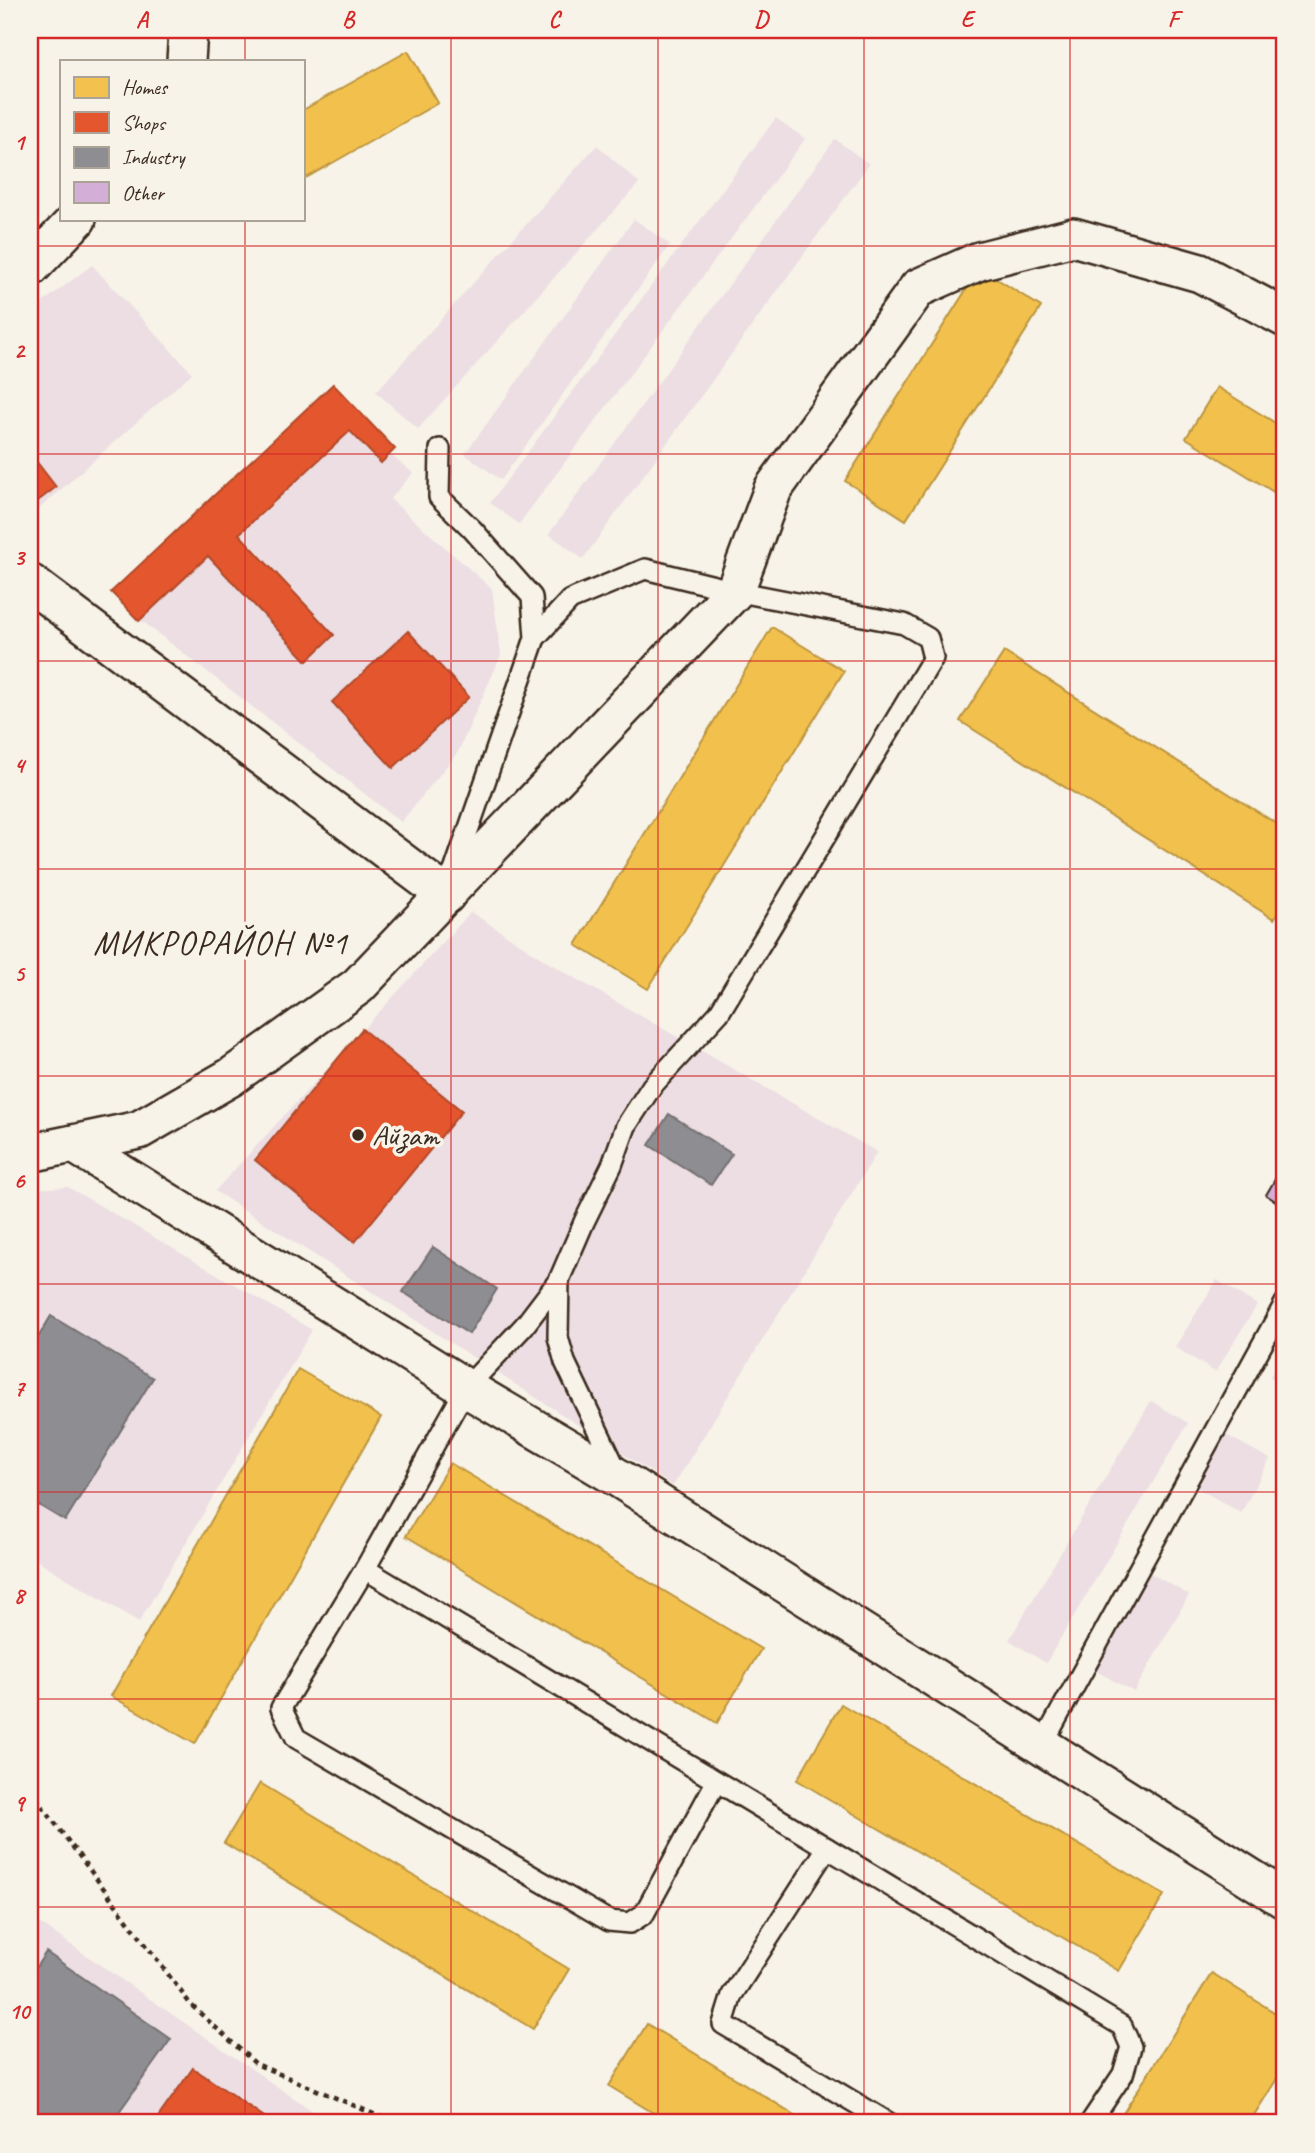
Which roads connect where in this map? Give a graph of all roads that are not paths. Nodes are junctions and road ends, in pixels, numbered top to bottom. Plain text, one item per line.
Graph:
1 (188, 30) edge
2 (186, 60) edge
3 (76, 220) edge
4 (30, 268) edge
5 (1285, 318) edge
6 (440, 449) dead end
7 (30, 583) edge
8 (735, 591) junction
9 (535, 638) junction
10 (446, 895) junction
11 (74, 1144) junction
12 (30, 1153) edge
13 (559, 1280) junction
14 (1285, 1303) edge
15 (466, 1388) junction
16 (620, 1479) junction
17 (365, 1569) junction
18 (1041, 1747) junction
19 (716, 1782) junction
20 (827, 1848) junction
21 (1284, 1899) edge
22 (889, 2123) edge
23 (1090, 2123) edge

1 - 2 street
3 - 4 street
5 - 8 street
6 - 9 lane
7 - 10 street
8 - 9 lane
8 - 10 street
8 - 13 lane
9 - 10 lane
10 - 11 street
11 - 12 street
11 - 15 street
13 - 15 lane
13 - 16 lane
14 - 18 lane
15 - 16 street
15 - 17 lane
16 - 18 street
17 - 19 lane
17 - 19 lane
18 - 21 street
19 - 20 lane
20 - 22 lane
20 - 23 lane

